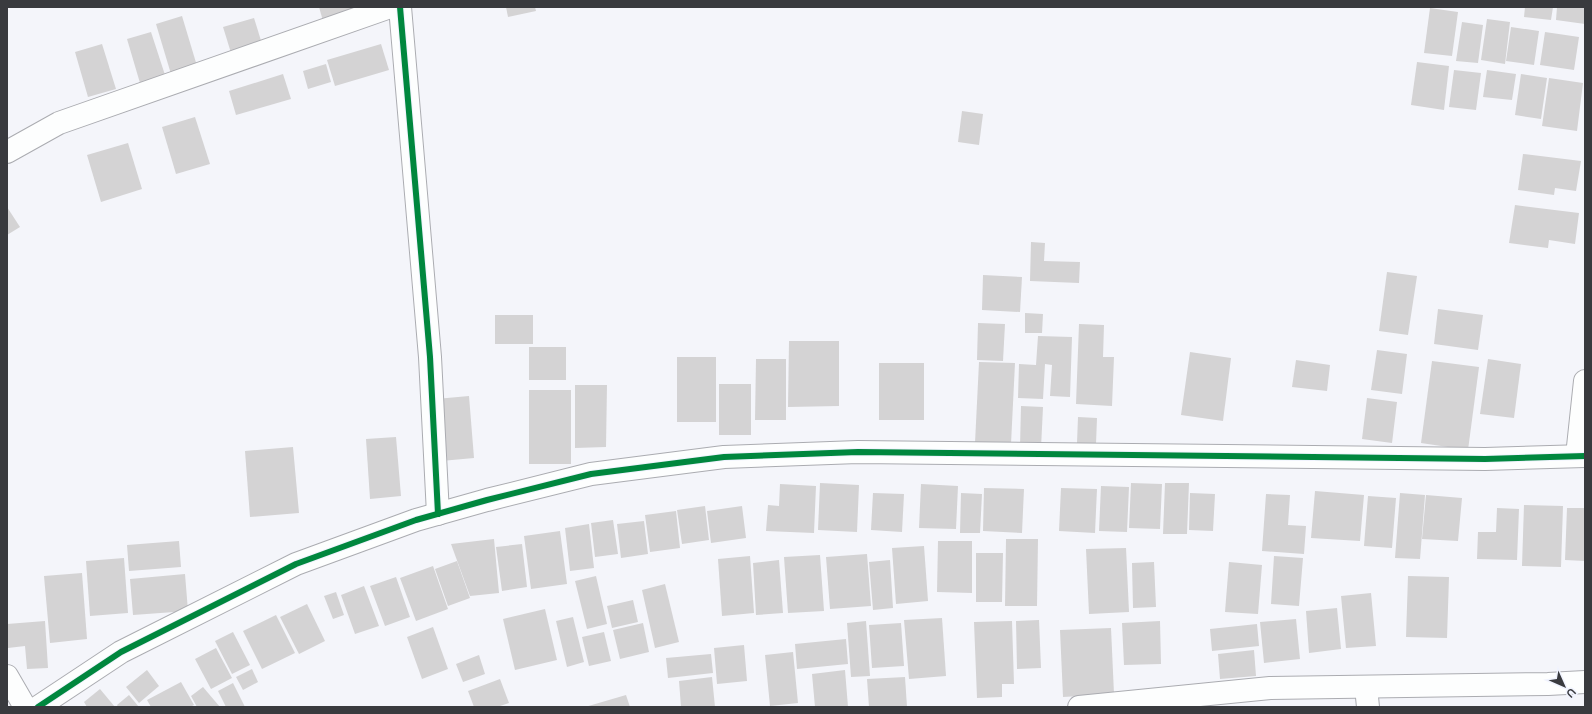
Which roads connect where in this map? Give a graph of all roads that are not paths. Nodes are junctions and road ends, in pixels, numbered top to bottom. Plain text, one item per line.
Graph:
1 (390, 7) edge
2 (400, 7) edge
3 (7, 152) edge
4 (1585, 381) edge
5 (1581, 456) edge
6 (438, 514) junction
7 (7, 676) edge
8 (1585, 682) edge
9 (1367, 697) edge
10 (25, 707) edge
11 (38, 707) edge
12 (1079, 707) edge

1 - 3 street
2 - 6 street
4 - 5 street
5 - 6 street
6 - 11 street
7 - 10 street
8 - 9 street
9 - 12 street

